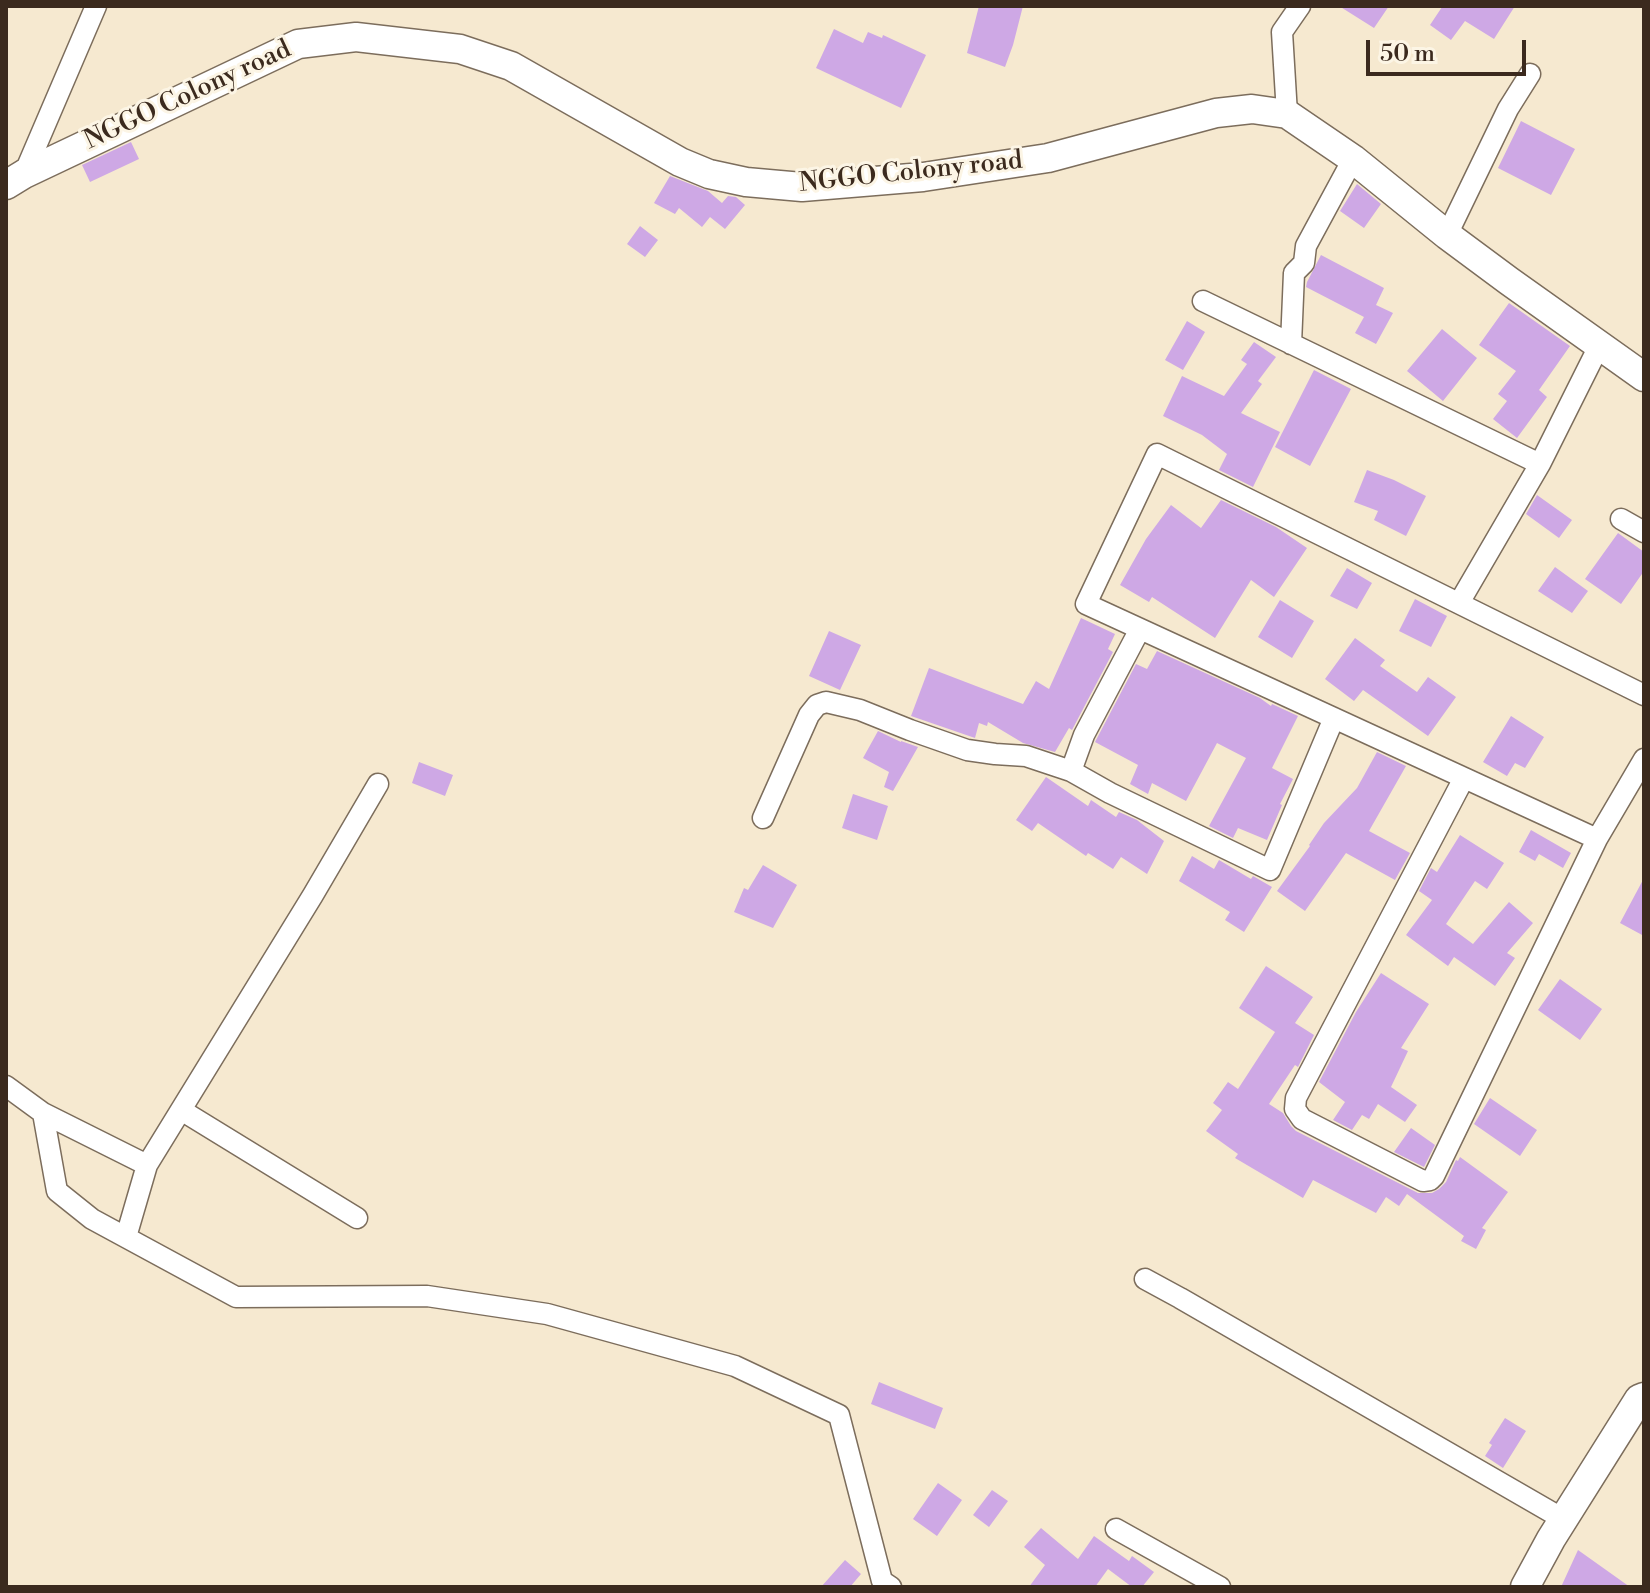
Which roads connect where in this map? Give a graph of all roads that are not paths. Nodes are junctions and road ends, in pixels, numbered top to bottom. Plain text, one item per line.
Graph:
1 (96, 6) edge
2 (1300, 6) edge
3 (1530, 74) dead end
4 (1287, 114) junction
5 (1353, 159) junction
6 (15, 180) edge
7 (1447, 235) junction
8 (1203, 301) dead end
9 (1291, 344) junction
10 (1599, 346) junction
11 (1644, 377) edge
12 (1540, 464) junction
13 (1621, 519) dead end
14 (1644, 532) edge
15 (1459, 603) junction
16 (1140, 629) junction
17 (1644, 695) edge
18 (1334, 718) junction
19 (1644, 759) edge
20 (1071, 771) junction
21 (1464, 778) junction
22 (378, 784) dead end
23 (763, 818) dead end
24 (1597, 839) junction
25 (6, 1086) edge
26 (181, 1110) junction
27 (43, 1113) junction
28 (147, 1165) junction
29 (357, 1218) dead end
30 (126, 1237) junction
31 (1145, 1279) dead end
32 (1644, 1397) edge
33 (1563, 1519) junction
34 (1116, 1529) dead end
35 (891, 1587) edge
36 (1220, 1587) edge
37 (1525, 1587) edge

1 - 6 street
2 - 4 street
3 - 7 street
4 - 5 street, NGGO Colony road
4 - 6 street, NGGO Colony road
5 - 7 street, NGGO Colony road
5 - 9 street
7 - 10 street, NGGO Colony road
8 - 9 street
9 - 12 street
10 - 11 street, NGGO Colony road
10 - 12 street
12 - 15 street
13 - 14 street
15 - 16 street
15 - 17 street
16 - 18 street
16 - 20 street
18 - 20 street
18 - 21 street
19 - 24 street
20 - 23 street
21 - 24 street
21 - 24 street
22 - 26 street
25 - 27 street
26 - 28 street
26 - 29 street
27 - 28 street
27 - 30 street
28 - 30 street
30 - 35 street
31 - 33 street
32 - 33 street
33 - 37 street
34 - 36 street

